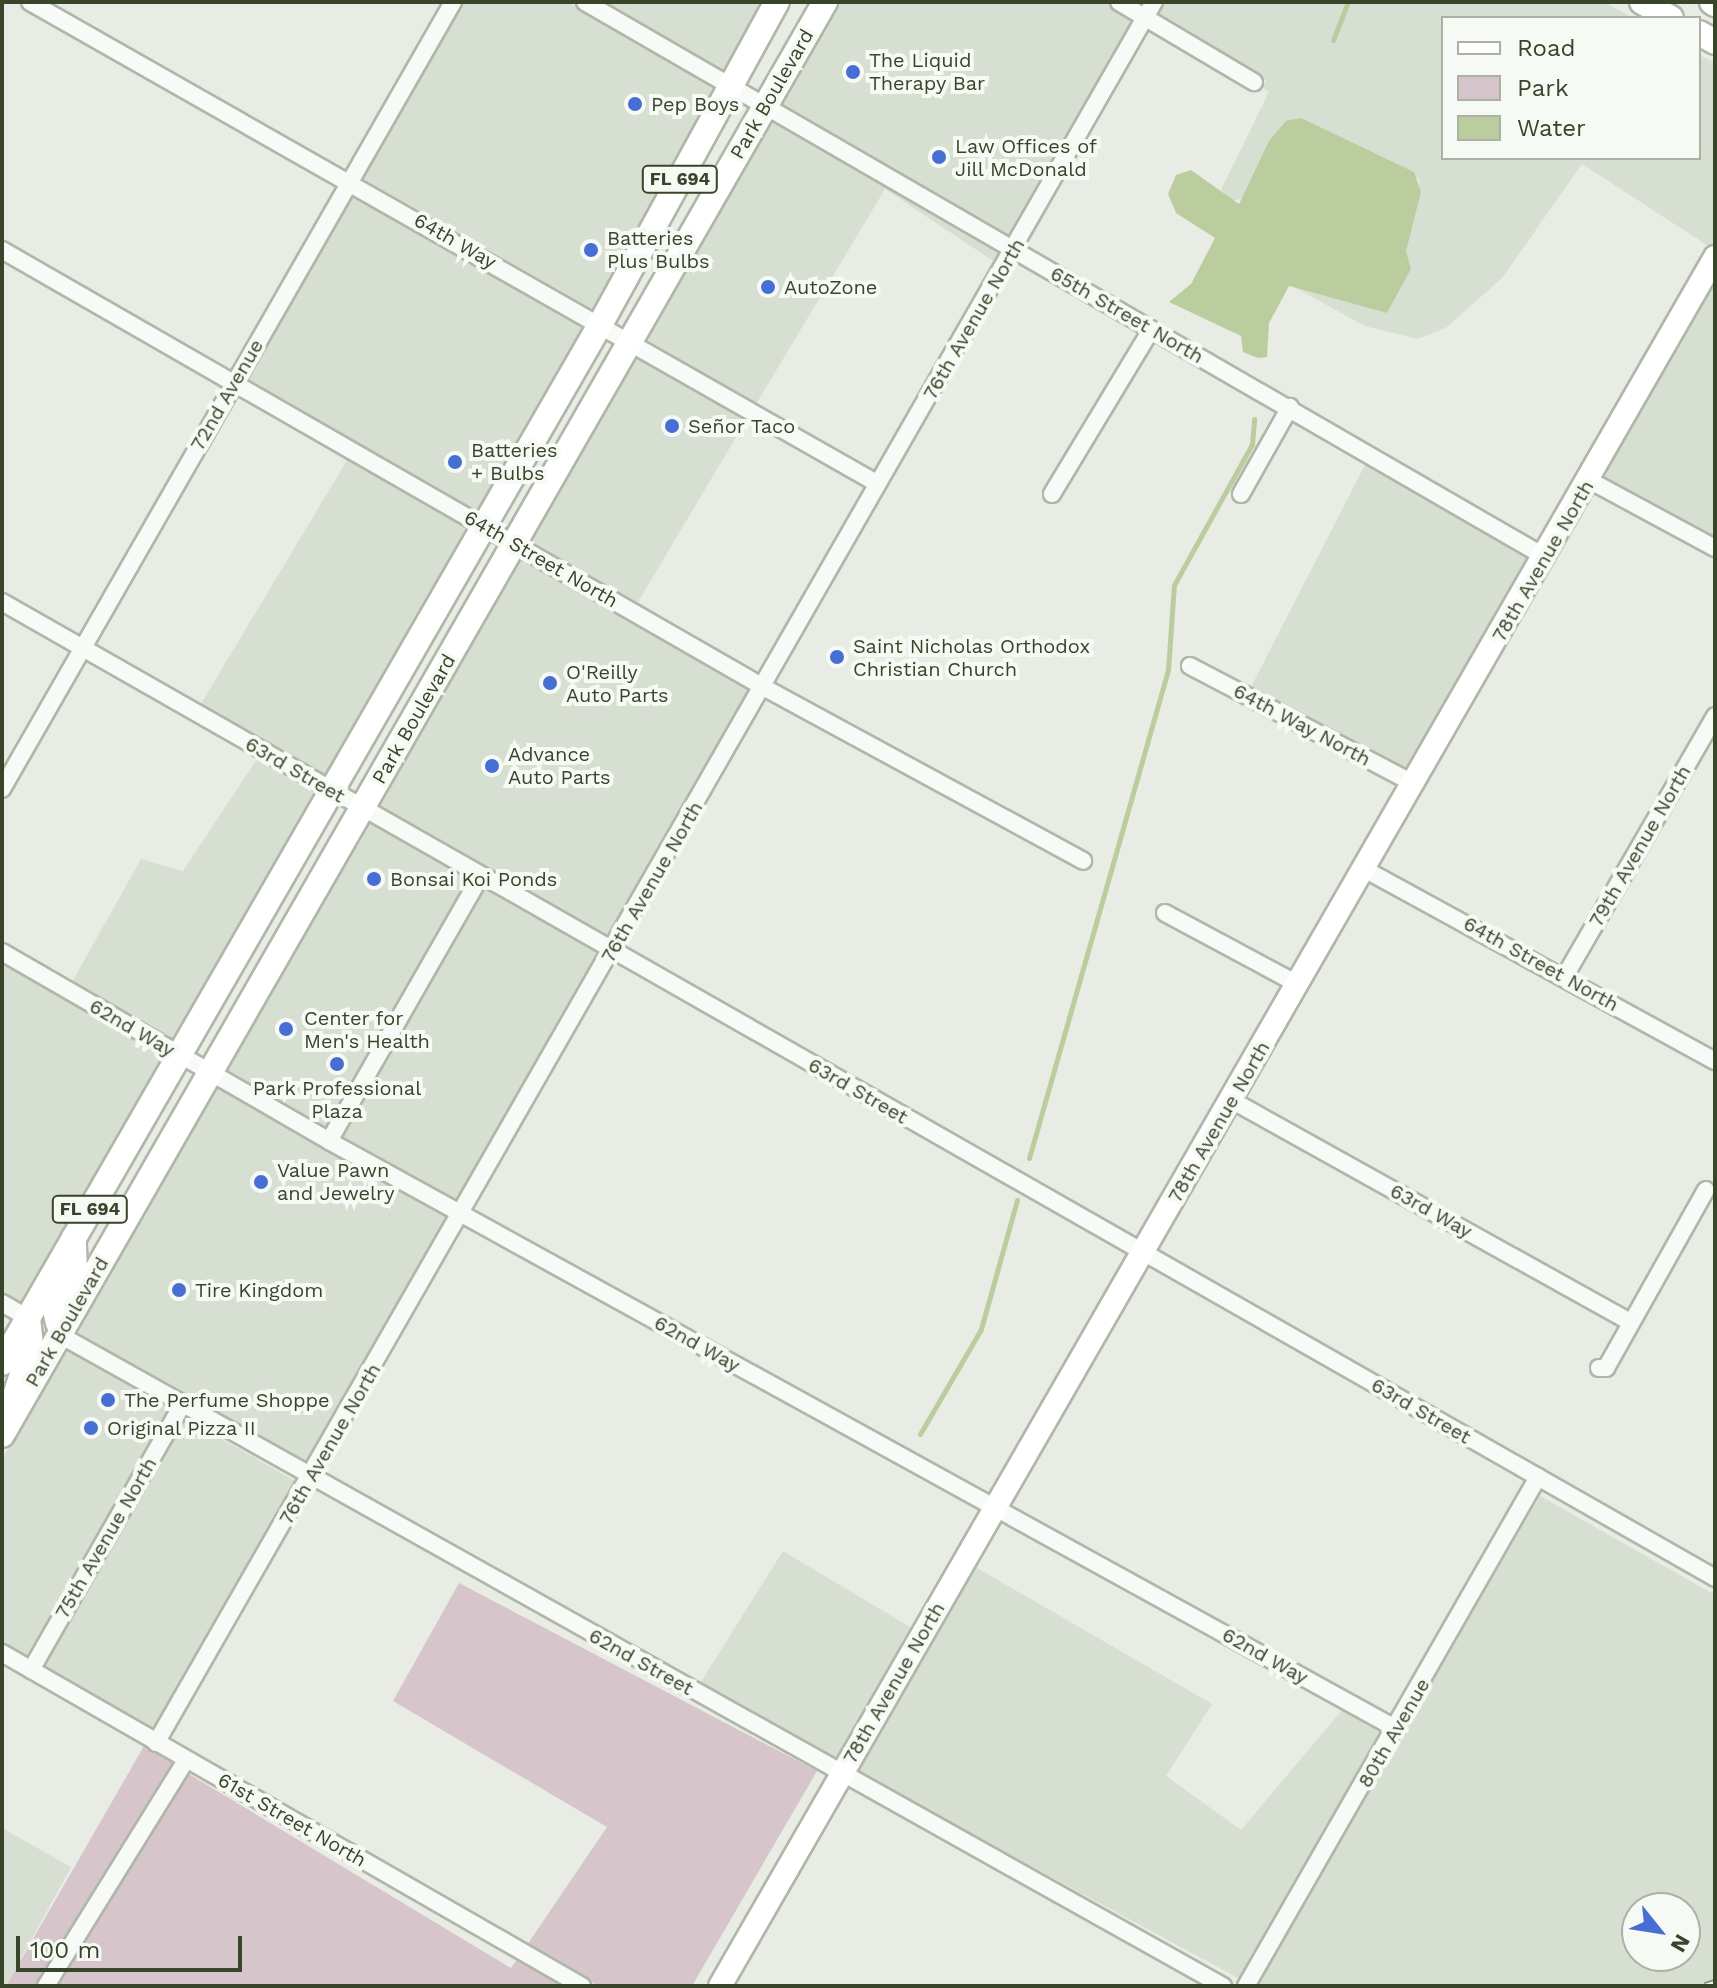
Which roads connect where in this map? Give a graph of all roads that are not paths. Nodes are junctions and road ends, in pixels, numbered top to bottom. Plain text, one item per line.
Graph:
1 (30, 2) edge
2 (453, 2) edge
3 (585, 2) edge
4 (777, 2) edge
5 (825, 2) edge
6 (1119, 2) edge
7 (1154, 2) edge
8 (1642, 2) edge
9 (1667, 16) edge
10 (1145, 19) junction
11 (1254, 82) dead end
12 (731, 86) junction
13 (766, 106) junction
14 (350, 181) junction
15 (1014, 249) junction
16 (2, 250) edge
17 (1715, 257) edge
18 (601, 323) junction
19 (1151, 330) junction
20 (632, 341) junction
21 (235, 382) junction
22 (1290, 407) junction
23 (1589, 480) junction
24 (878, 484) junction
25 (1052, 494) dead end
26 (1241, 494) dead end
27 (482, 526) junction
28 (513, 543) junction
29 (1715, 548) edge
30 (1545, 557) junction
31 (2, 602) edge
32 (82, 649) junction
33 (1190, 666) dead end
34 (765, 688) junction
35 (1715, 716) edge
36 (1415, 784) junction
37 (2, 789) edge
38 (331, 791) junction
39 (363, 809) junction
40 (1083, 861) dead end
41 (1366, 870) junction
42 (481, 876) junction
43 (1165, 913) dead end
44 (612, 951) junction
45 (2, 952) edge
46 (1565, 976) junction
47 (1299, 985) junction
48 (179, 1055) junction
49 (1715, 1061) edge
50 (210, 1073) junction
51 (1233, 1101) junction
52 (329, 1141) junction
53 (1706, 1190) dead end
54 (464, 1215) junction
55 (74, 1238) junction
56 (1143, 1253) junction
57 (2, 1303) edge
58 (28, 1318) junction
59 (1629, 1321) junction
60 (60, 1335) junction
61 (2, 1363) edge
62 (1599, 1368) dead end
63 (181, 1407) junction
64 (6, 1429) edge
65 (1538, 1477) junction
66 (309, 1480) junction
67 (995, 1508) junction
68 (1715, 1578) edge
69 (2, 1653) edge
70 (31, 1670) junction
71 (1397, 1729) junction
72 (156, 1743) junction
73 (186, 1760) junction
74 (843, 1773) junction
75 (46, 1986) edge
76 (582, 1986) edge
77 (720, 1986) edge
78 (1223, 1986) edge
79 (1246, 1986) edge

1 - 14 street, 64th Way
2 - 14 street, 72nd Avenue
3 - 12 street, 65th Street North
4 - 12 main road, Park Boulevard / FL 694
5 - 13 main road, Park Boulevard / FL 694
6 - 10 street
7 - 10 street, 76th Avenue North
8 - 9 main road
10 - 11 street
10 - 15 street, 76th Avenue North
12 - 13 street, 65th Street North
12 - 18 main road, Park Boulevard / FL 694
13 - 15 street, 65th Street North
13 - 20 main road, Park Boulevard / FL 694
14 - 18 street, 64th Way
14 - 21 street, 72nd Avenue
15 - 19 street, 65th Street North
15 - 24 street, 76th Avenue North
16 - 21 street, 64th Street North
17 - 23 street, 78th Avenue North
18 - 20 street, 64th Way
18 - 27 main road, Park Boulevard / FL 694
19 - 22 street, 65th Street North
19 - 25 street
20 - 24 street, 64th Way
20 - 28 main road, Park Boulevard / FL 694
21 - 27 street, 64th Street North
21 - 32 street, 72nd Avenue
22 - 26 street
22 - 30 street, 65th Street North
23 - 29 street
23 - 30 street, 78th Avenue North
24 - 34 street, 76th Avenue North
27 - 28 street, 64th Street North
27 - 38 main road, Park Boulevard / FL 694
28 - 34 street, 64th Street North
28 - 39 main road, Park Boulevard / FL 694
30 - 36 street, 78th Avenue North
31 - 32 street, 63rd Street
32 - 37 street, 72nd Avenue
32 - 38 street, 63rd Street
33 - 36 street, 64th Way North
34 - 40 street, 64th Street North
34 - 44 street, 76th Avenue North
35 - 46 street, 79th Avenue North
36 - 41 street, 78th Avenue North
38 - 39 street, 63rd Street
38 - 48 main road, Park Boulevard / FL 694
39 - 42 street, 63rd Street
39 - 50 main road, Park Boulevard / FL 694
41 - 46 street, 64th Street North
41 - 47 street, 78th Avenue North
42 - 44 street, 63rd Street
42 - 52 street
43 - 47 street
44 - 54 street, 76th Avenue North
44 - 56 street, 63rd Street
45 - 48 street, 62nd Way
46 - 49 street, 64th Street North
47 - 51 street, 78th Avenue North
48 - 50 street, 62nd Way
48 - 55 main road, Park Boulevard / FL 694
50 - 52 street, 62nd Way
50 - 60 main road, Park Boulevard / FL 694
51 - 56 street, 78th Avenue North
51 - 59 street, 63rd Way
52 - 54 street, 62nd Way
53 - 59 street
54 - 66 street, 76th Avenue North
54 - 67 street, 62nd Way
55 - 58 main road, Park Boulevard / FL 694
55 - 60 main road
56 - 65 street, 63rd Street
56 - 67 street, 78th Avenue North
57 - 58 street
58 - 61 main road, Park Boulevard / FL 694
58 - 64 main road
59 - 62 street
60 - 63 street, 62nd Street
60 - 64 main road, Park Boulevard / FL 694
63 - 66 street, 62nd Street
63 - 70 street, 75th Avenue North
65 - 68 street, 63rd Street
65 - 71 street, 80th Avenue
66 - 72 street, 76th Avenue North
66 - 74 street, 62nd Street
67 - 71 street, 62nd Way
67 - 74 street, 78th Avenue North
69 - 70 street, 61st Street North
70 - 72 street, 61st Street North
71 - 79 street, 80th Avenue
72 - 73 street, 61st Street North
73 - 75 street
73 - 76 street, 61st Street North
74 - 77 street, 78th Avenue North
74 - 78 street, 62nd Street

